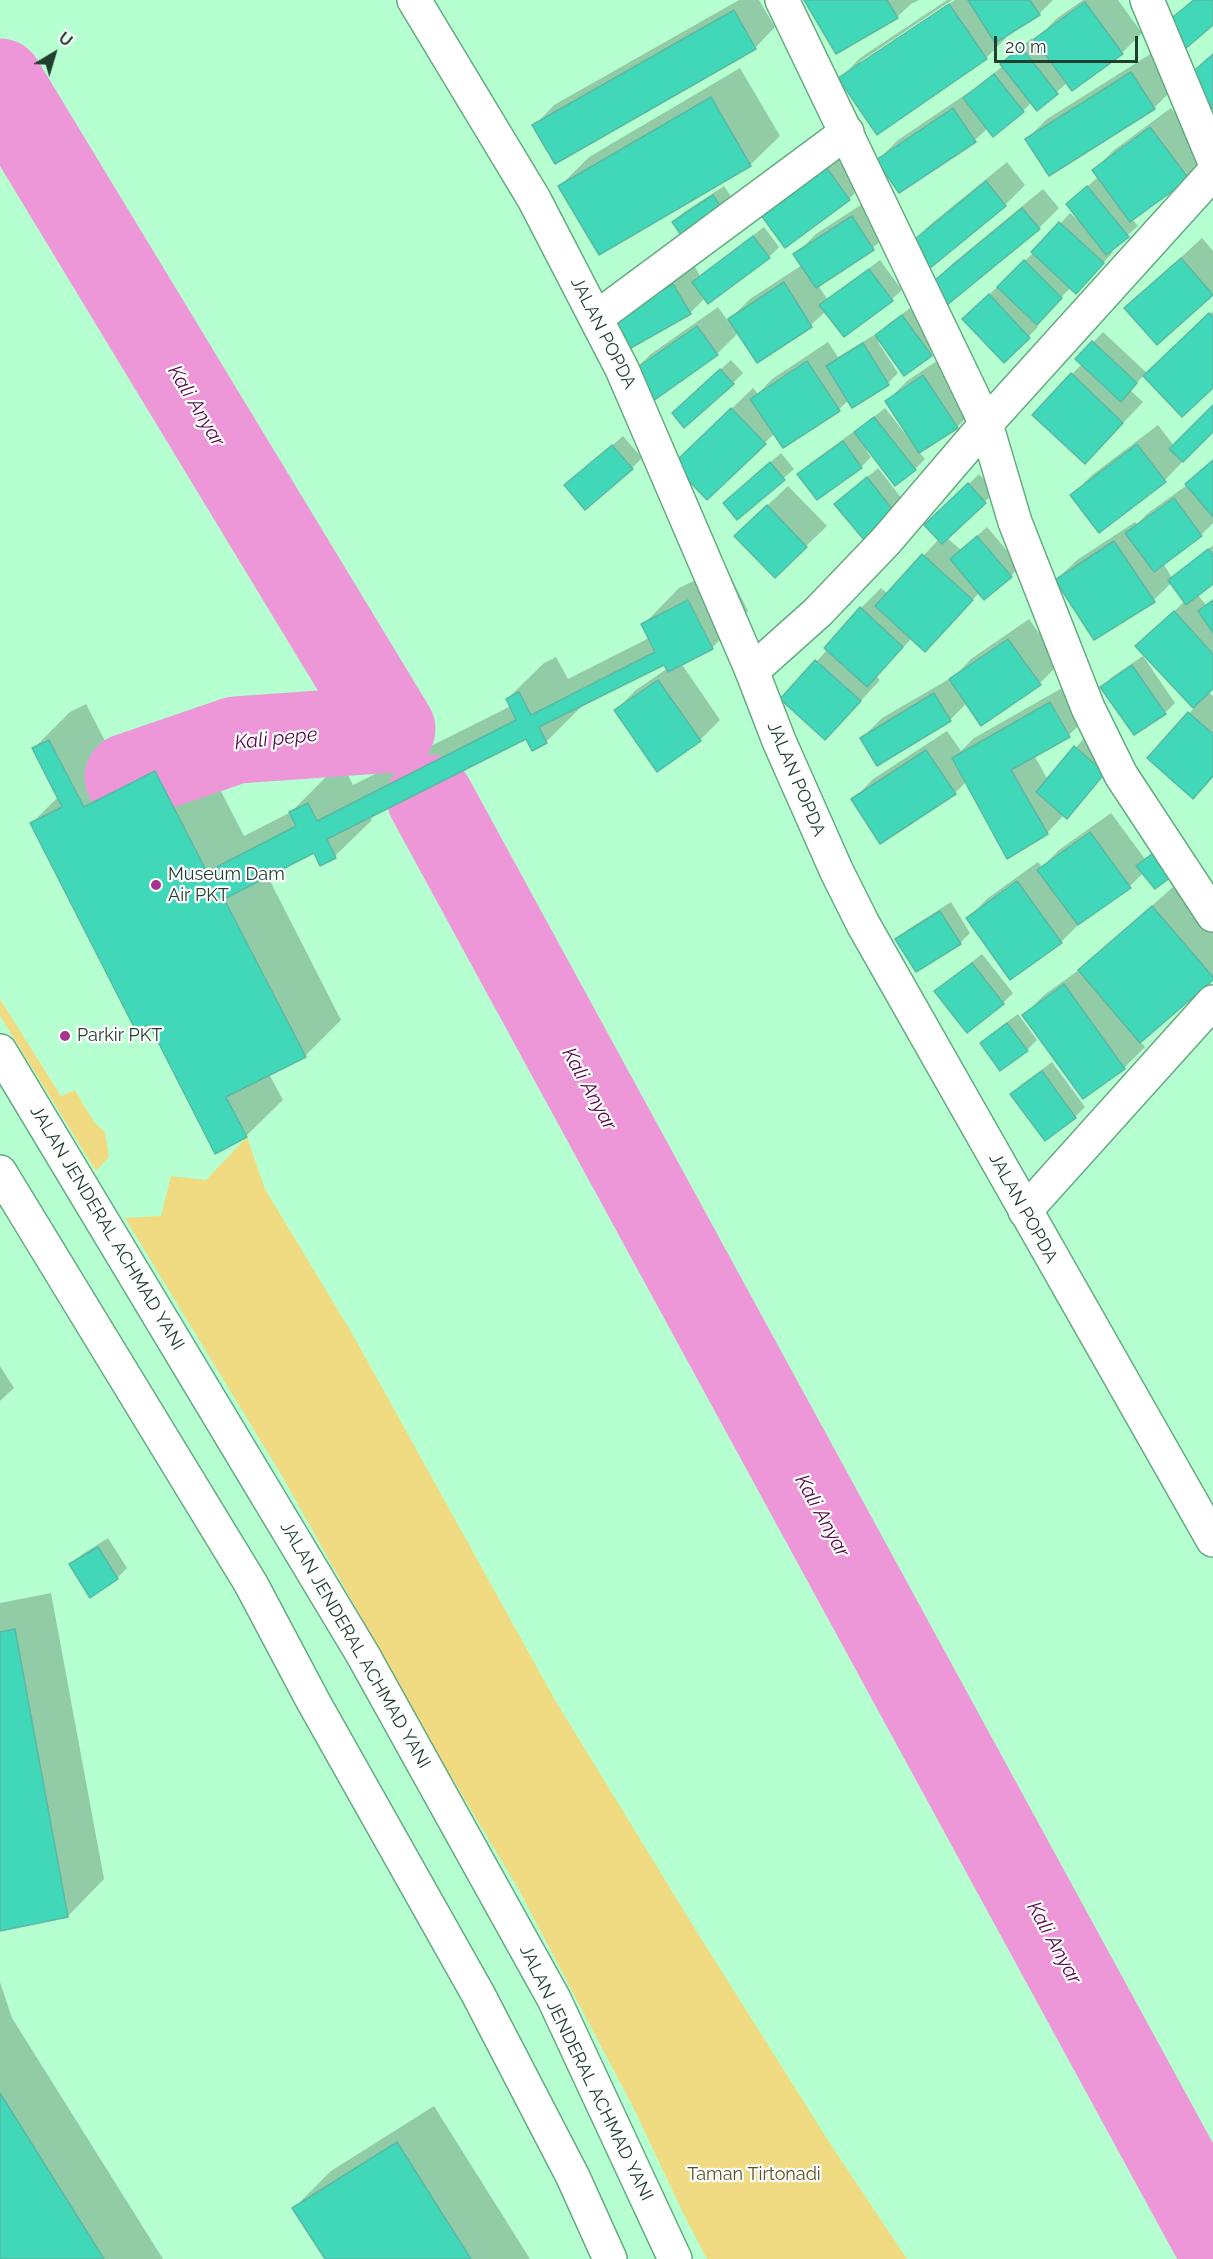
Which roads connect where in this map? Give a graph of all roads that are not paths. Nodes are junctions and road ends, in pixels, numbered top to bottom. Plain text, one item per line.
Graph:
1 (414, 0) edge
2 (782, 0) edge
3 (1147, 0) edge
4 (847, 132) junction
5 (1213, 158) edge
6 (1213, 173) edge
7 (596, 318) junction
8 (986, 424) junction
9 (752, 671) junction
10 (1213, 915) edge
11 (1213, 1002) edge
12 (0, 1051) edge
13 (0, 1172) edge
14 (1025, 1211) junction
15 (1213, 1540) edge
16 (610, 2259) edge
17 (675, 2259) edge

1 - 7 main road, JALAN POPDA
2 - 4 main road
3 - 5 main road
4 - 7 main road
4 - 8 main road
6 - 8 main road
7 - 9 main road, JALAN POPDA
8 - 9 main road
8 - 10 main road
9 - 14 main road, JALAN POPDA
11 - 14 main road
12 - 17 main road, JALAN JENDERAL ACHMAD YANI
13 - 16 main road
14 - 15 main road, JALAN POPDA

